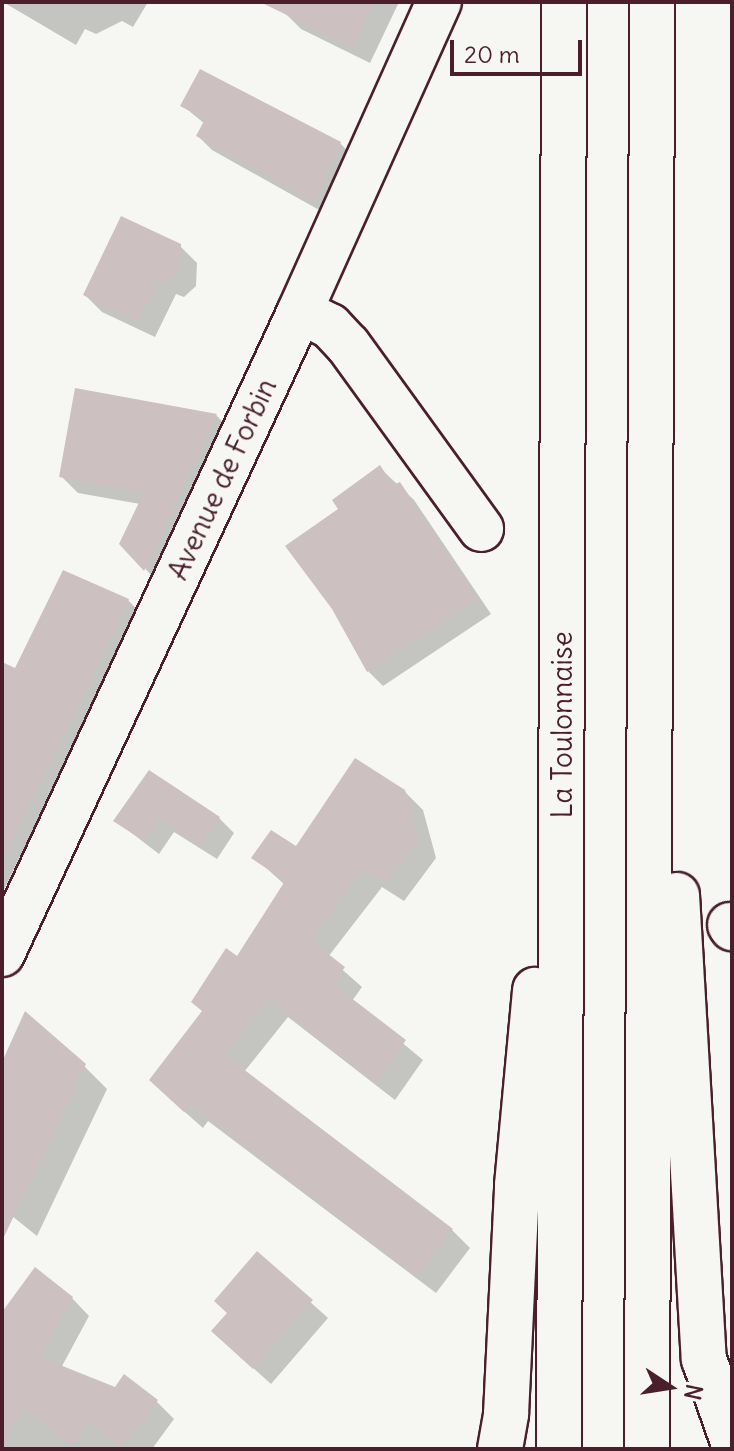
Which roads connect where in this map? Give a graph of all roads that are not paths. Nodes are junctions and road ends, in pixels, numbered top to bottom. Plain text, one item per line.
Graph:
1 (439, 2) edge
2 (564, 2) edge
3 (652, 2) edge
4 (300, 311) junction
5 (650, 405) junction
6 (481, 529) dead end
7 (562, 692) junction
8 (2, 954) edge
9 (732, 1439) edge
10 (500, 1449) edge
11 (559, 1449) edge
12 (647, 1449) edge

1 - 4 main road, Avenue de Forbin
2 - 7 main road, La Toulonnaise
3 - 5 main road
4 - 6 main road
4 - 8 main road, Avenue de Forbin
5 - 9 main road
5 - 12 main road
7 - 10 main road
7 - 11 main road, La Toulonnaise

